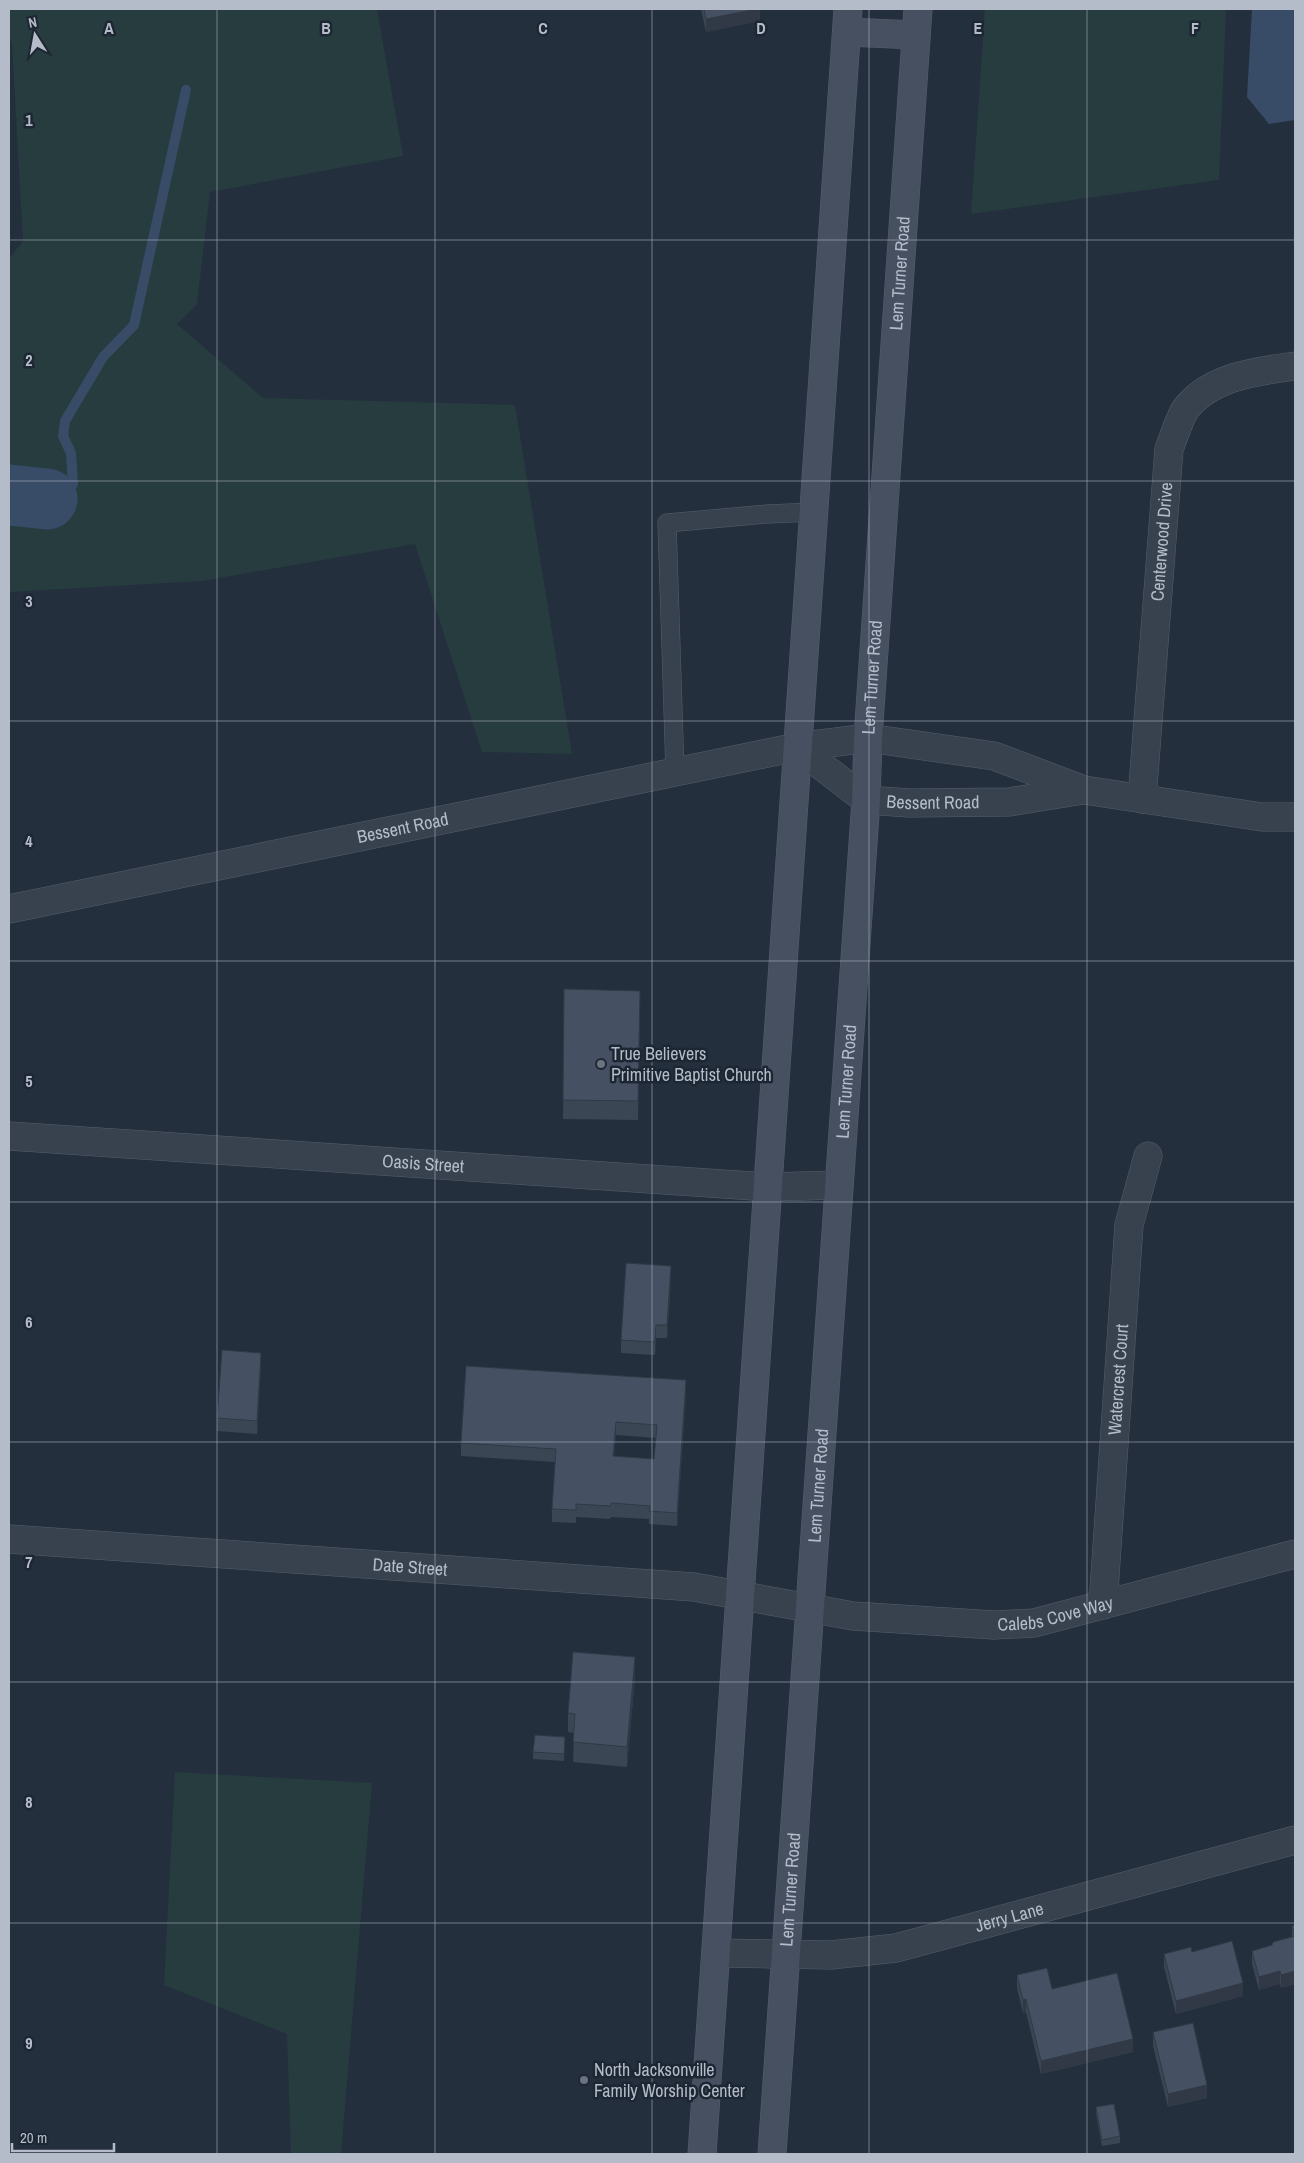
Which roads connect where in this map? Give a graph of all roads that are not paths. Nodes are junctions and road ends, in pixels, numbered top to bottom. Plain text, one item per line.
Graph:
1 (847, 20) edge
2 (917, 22) edge
3 (1295, 366) edge
4 (814, 512) junction
5 (868, 738) junction
6 (797, 747) junction
7 (675, 772) junction
8 (1084, 790) junction
9 (1142, 799) junction
10 (866, 800) junction
11 (1295, 817) edge
12 (9, 909) edge
13 (9, 1136) edge
14 (1148, 1156) dead end
15 (838, 1185) junction
16 (768, 1187) junction
17 (9, 1539) edge
18 (1295, 1554) edge
19 (740, 1595) junction
20 (1103, 1605) junction
21 (810, 1608) junction
22 (1295, 1840) edge
23 (716, 1952) junction
24 (785, 1954) junction
25 (702, 2154) edge
26 (772, 2154) edge

1 - 2 main road
1 - 4 main road
2 - 5 main road, Lem Turner Road
3 - 9 street, Centerwood Drive
4 - 6 main road
4 - 7 lane
5 - 6 street, Bessent Road
5 - 8 street, Bessent Road
5 - 10 main road, Lem Turner Road
6 - 7 street, Bessent Road
6 - 10 street, Bessent Road
6 - 16 main road
7 - 12 street, Bessent Road
8 - 9 street, Bessent Road
8 - 10 street, Bessent Road
9 - 11 street, Bessent Road
10 - 15 main road, Lem Turner Road
13 - 16 street, Oasis Street
14 - 20 street, Watercrest Court
15 - 16 street, Oasis Street
15 - 21 main road, Lem Turner Road
16 - 19 main road
17 - 19 street, Date Street
18 - 20 street, Calebs Cove Way
19 - 21 street, Date Street
19 - 23 main road
20 - 21 street, Calebs Cove Way
21 - 24 main road, Lem Turner Road
22 - 24 street, Jerry Lane
23 - 24 street, Jerry Lane
23 - 25 main road
24 - 26 main road, Lem Turner Road

